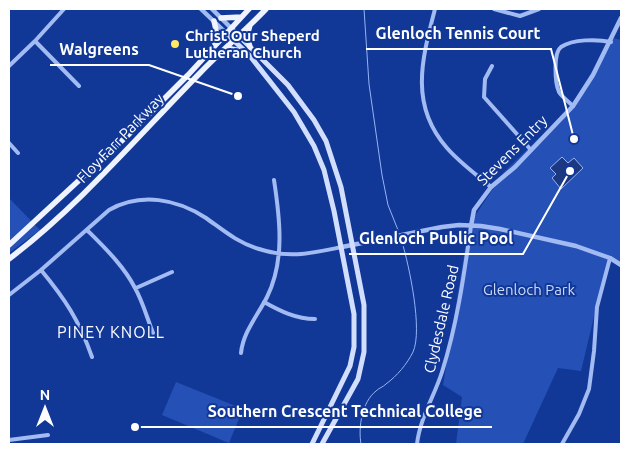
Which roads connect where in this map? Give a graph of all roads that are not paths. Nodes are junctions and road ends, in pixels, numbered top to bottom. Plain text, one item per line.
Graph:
1 (64, 9) edge
2 (201, 9) edge
3 (212, 9) edge
4 (249, 9) edge
5 (266, 9) edge
6 (435, 9) edge
7 (494, 9) edge
8 (539, 9) edge
9 (242, 17) junction
10 (220, 18) junction
11 (621, 18) edge
12 (214, 22) junction
13 (250, 25) junction
14 (231, 28) junction
15 (226, 34) junction
16 (238, 35) junction
17 (233, 40) junction
18 (35, 41) junction
19 (611, 42) junction
20 (215, 45) junction
21 (248, 49) junction
22 (221, 52) junction
23 (9, 66) edge
24 (492, 66) dead end
25 (79, 86) dead end
26 (572, 106) junction
27 (9, 143) edge
28 (530, 150) junction
29 (18, 153) dead end
30 (274, 180) dead end
31 (491, 187) junction
32 (471, 226) junction
33 (87, 230) junction
34 (9, 245) edge
35 (352, 245) junction
36 (342, 247) junction
37 (278, 254) junction
38 (610, 258) junction
39 (9, 259) edge
40 (621, 265) edge
41 (41, 270) junction
42 (172, 272) dead end
43 (136, 288) junction
44 (9, 295) edge
45 (264, 302) junction
46 (314, 319) dead end
47 (153, 333) dead end
48 (241, 353) dead end
49 (92, 357) dead end
50 (48, 435) dead end
51 (9, 440) edge
52 (312, 444) edge
53 (322, 444) edge
54 (417, 444) edge
55 (562, 444) edge

1 - 18 street
2 - 12 street
3 - 10 street
4 - 9 main road, Floy Farr Parkway
5 - 13 main road, Floy Farr Parkway
6 - 31 street
7 - 8 street
9 - 10 main road
9 - 14 main road, Floy Farr Parkway
10 - 14 street
11 - 19 street, Stevens Entry
12 - 15 street
12 - 20 main road
13 - 16 main road, Floy Farr Parkway
13 - 21 main road
14 - 15 main road, Floy Farr Parkway
14 - 16 main road
15 - 17 main road
15 - 20 main road, Floy Farr Parkway
16 - 17 main road, Floy Farr Parkway
16 - 21 main road
17 - 21 main road
17 - 22 main road, Floy Farr Parkway
18 - 23 street
18 - 25 street
19 - 26 street, Stevens Entry
19 - 26 street
20 - 34 main road, Floy Farr Parkway
21 - 22 main road
21 - 35 main road
21 - 36 main road
22 - 39 main road, Floy Farr Parkway
24 - 28 street
26 - 28 street, Stevens Entry
27 - 29 street
28 - 31 street, Stevens Entry
30 - 37 street
31 - 32 street, Stevens Entry
32 - 35 street
32 - 38 street
32 - 54 street, Clydesdale Road
33 - 37 street
33 - 41 street
33 - 43 street
35 - 36 street
35 - 53 main road
36 - 37 street
36 - 52 main road
37 - 45 street
38 - 40 street
38 - 55 street
41 - 44 street
41 - 49 street
42 - 43 street
43 - 47 street
45 - 46 street
45 - 48 street
50 - 51 street

